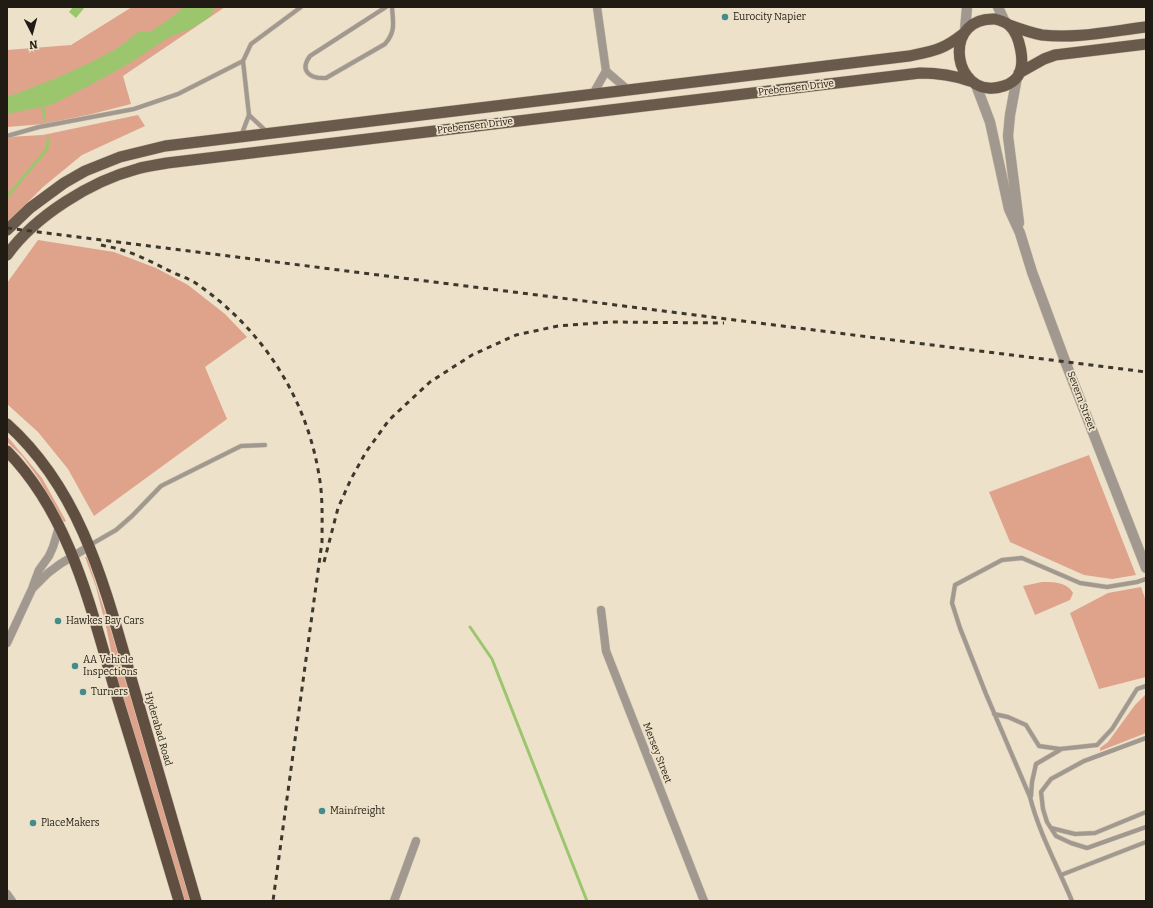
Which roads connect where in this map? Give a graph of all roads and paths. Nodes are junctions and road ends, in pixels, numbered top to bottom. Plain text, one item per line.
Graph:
1 (301, 7) edge
2 (386, 7) edge
3 (392, 7) edge
4 (597, 7) edge
5 (967, 7) edge
6 (998, 7) edge
7 (1007, 24) junction
8 (1146, 27) edge
9 (964, 32) junction
10 (1146, 44) edge
11 (243, 61) junction
12 (606, 70) junction
13 (1018, 75) junction
14 (973, 83) junction
15 (628, 90) junction
16 (593, 94) junction
17 (249, 115) junction
18 (268, 134) junction
19 (7, 136) edge
20 (240, 137) junction
21 (7, 230) edge
22 (1020, 233) junction
23 (7, 255) edge
24 (7, 424) edge
25 (265, 445) dead end
26 (7, 450) edge
27 (59, 527) junction
28 (90, 546) junction
29 (73, 556) junction
30 (1146, 568) edge
31 (1146, 579) edge
32 (32, 588) junction
33 (601, 610) dead end
34 (7, 643) edge
35 (1146, 686) edge
36 (994, 714) junction
37 (1146, 738) edge
38 (1060, 749) junction
39 (1033, 811) junction
40 (1146, 812) edge
41 (1146, 827) edge
42 (1051, 828) junction
43 (416, 841) dead end
44 (1146, 842) edge
45 (1061, 875) junction
46 (7, 894) edge
47 (12, 901) edge
48 (179, 901) edge
49 (196, 901) edge
50 (394, 901) edge
51 (704, 901) edge
52 (1072, 901) edge

1 - 11 lane
2 - 3 lane
4 - 12 street
5 - 9 street
6 - 7 street
7 - 8 main road
7 - 9 main road
7 - 13 main road
9 - 14 main road
9 - 15 main road, Prebensen Drive
10 - 13 main road
11 - 17 lane
11 - 19 lane
12 - 15 street
12 - 16 street
13 - 14 main road
13 - 22 street, Severn Street
14 - 22 street, Severn Street
14 - 23 main road, Prebensen Drive
15 - 16 main road, Prebensen Drive
16 - 18 main road, Prebensen Drive
17 - 18 lane
17 - 20 lane
18 - 20 main road, Prebensen Drive
20 - 21 main road, Prebensen Drive
22 - 30 street, Severn Street
24 - 28 highway, Hyderabad Road
25 - 28 lane
26 - 27 highway
27 - 29 highway
27 - 32 street
28 - 29 street
28 - 49 highway, Hyderabad Road
29 - 32 street
29 - 48 highway
31 - 36 lane
32 - 34 street
33 - 51 street, Mersey Street
35 - 38 lane
36 - 38 lane
36 - 39 lane
37 - 42 lane
38 - 39 lane
39 - 45 lane
40 - 42 lane
41 - 42 lane
43 - 50 street
44 - 45 lane
45 - 52 lane
46 - 47 street

